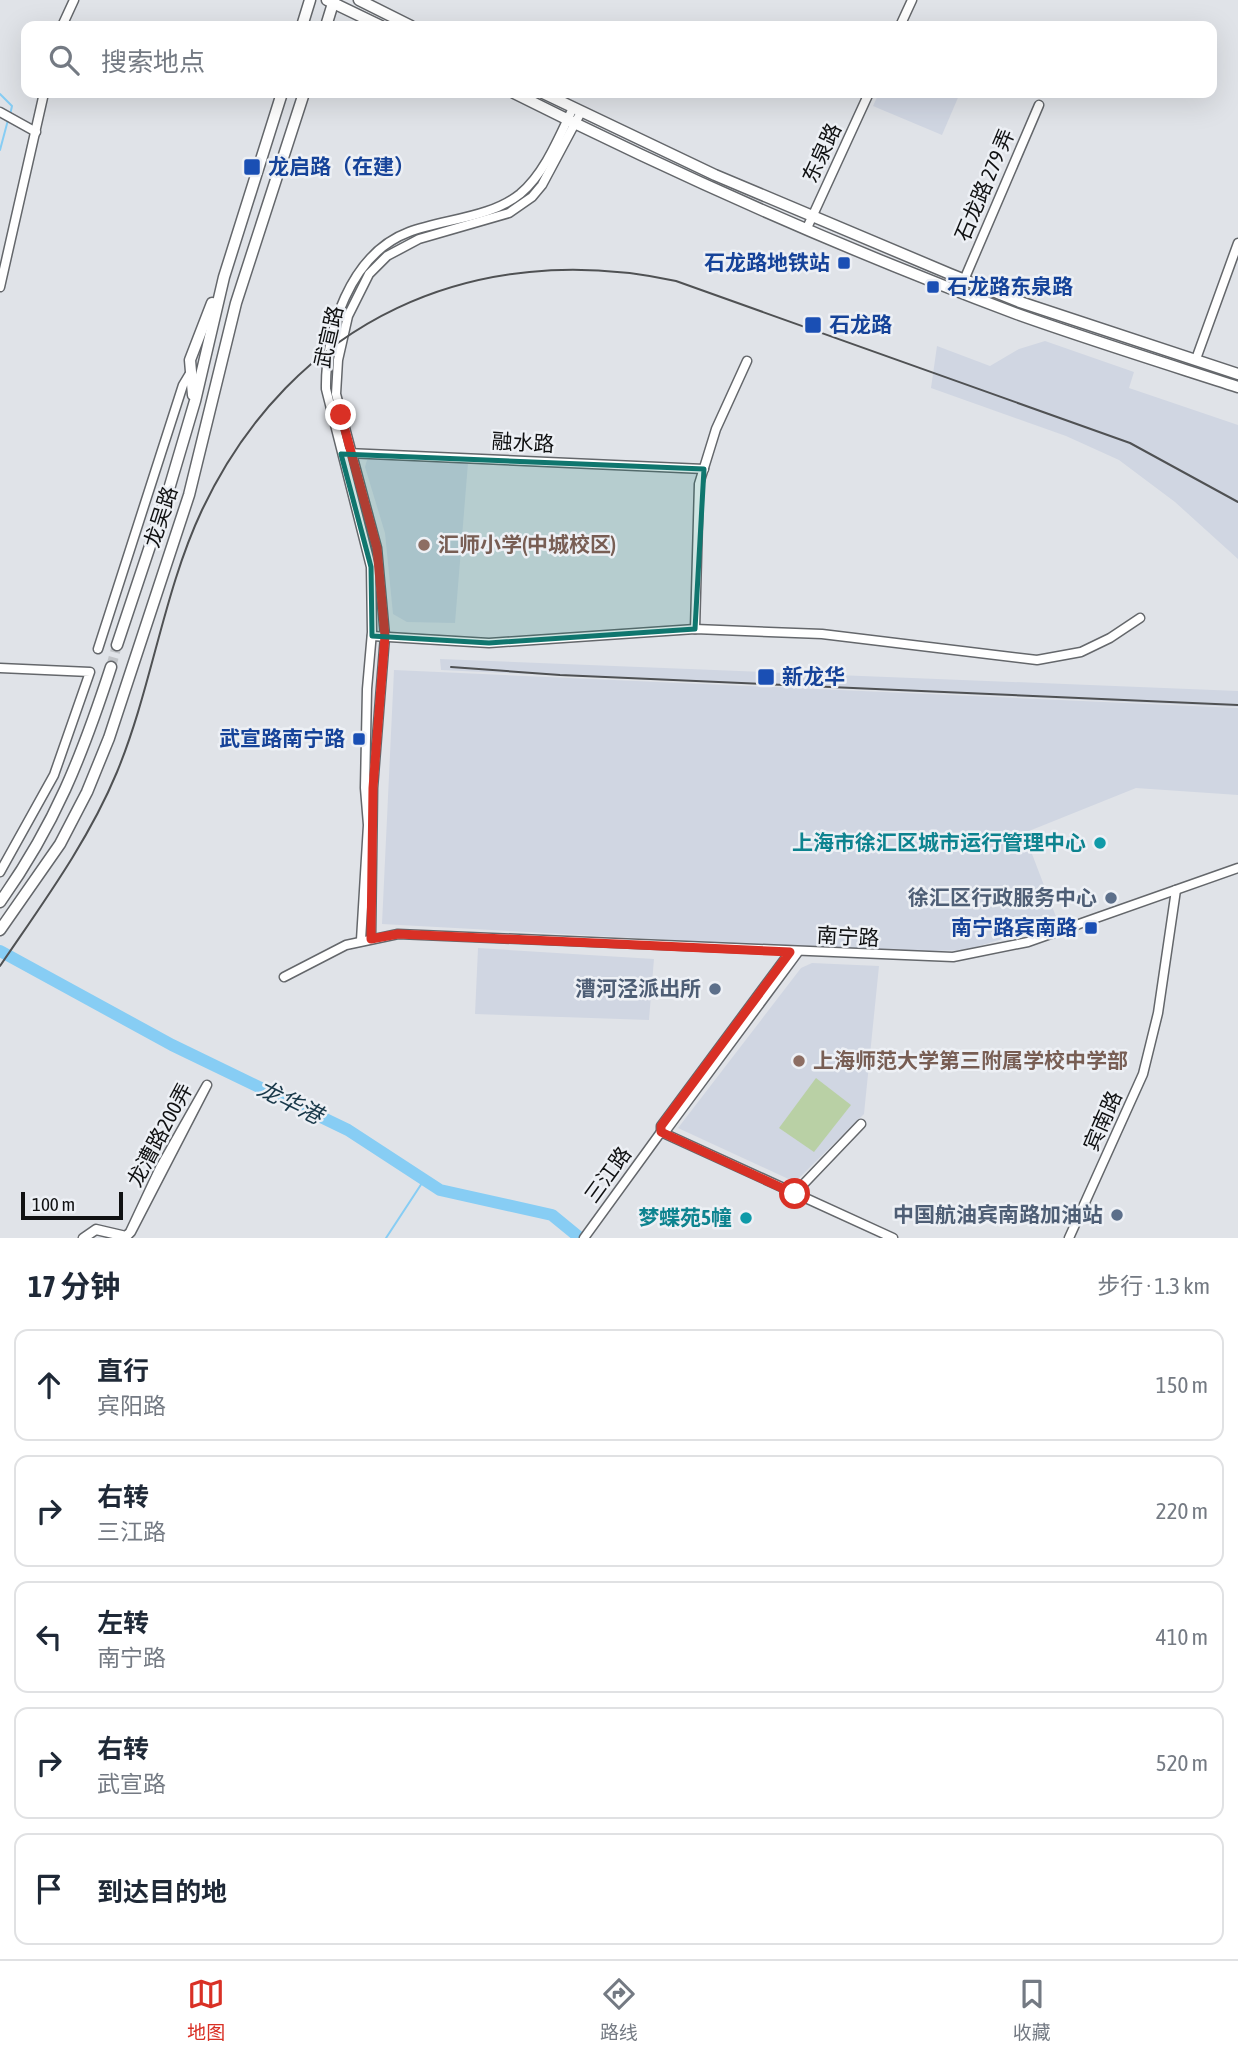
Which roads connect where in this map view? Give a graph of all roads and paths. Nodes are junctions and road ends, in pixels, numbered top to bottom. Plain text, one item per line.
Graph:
1 (74, 0) edge
2 (310, 0) edge
3 (359, 0) edge
4 (912, 0) edge
5 (331, 1) edge
6 (64, 21) edge
7 (304, 21) edge
8 (327, 21) edge
9 (371, 21) edge
10 (401, 21) edge
11 (902, 21) edge
12 (43, 98) edge
13 (280, 98) edge
14 (302, 98) edge
15 (524, 98) edge
16 (553, 98) edge
17 (867, 98) edge
18 (1038, 105) dead end
19 (577, 110) junction
20 (6, 115) edge
21 (572, 122) junction
22 (36, 132) junction
23 (813, 216) junction
24 (807, 228) junction
25 (1238, 243) edge
26 (224, 277) junction
27 (964, 280) junction
28 (0, 287) edge
29 (1196, 359) junction
30 (747, 361) dead end
31 (1238, 374) edge
32 (189, 375) junction
33 (1238, 387) edge
34 (195, 401) junction
35 (346, 453) junction
36 (704, 469) junction
37 (1140, 618) dead end
38 (695, 629) junction
39 (372, 636) junction
40 (385, 636) junction
41 (117, 645) tunnel mouth
42 (98, 649) dead end
43 (111, 667) tunnel mouth
44 (0, 668) edge
45 (1238, 867) edge
46 (0, 872) edge
47 (1176, 890) junction
48 (0, 902) edge
49 (0, 930) edge
50 (371, 939) junction
51 (361, 940) junction
52 (794, 952) junction
53 (284, 977) dead end
54 (861, 1124) dead end
55 (661, 1132) junction
56 (795, 1194) junction
57 (83, 1238) edge
58 (584, 1238) edge
59 (893, 1238) edge
60 (1069, 1238) edge

1 - 6 street
2 - 7 main road
3 - 10 main road
4 - 11 street
5 - 8 main road
5 - 9 main road
12 - 22 street
13 - 26 main road, 龙吴路
14 - 49 main road, 龙吴路
15 - 21 main road
16 - 19 main road
17 - 23 street, 东泉路
18 - 27 street, 石龙路 279 弄
19 - 21 street
19 - 23 main road
20 - 22 street
21 - 24 main road
21 - 35 street
22 - 28 street
23 - 24 street, 东泉路
23 - 27 main road
24 - 33 main road
25 - 29 street
26 - 32 main road
26 - 34 main road, 龙吴路
27 - 29 main road
29 - 31 main road
30 - 36 street
32 - 34 main road
32 - 42 street
34 - 41 main road, 龙吴路
35 - 36 street, 融水路
35 - 39 street
35 - 40 street
36 - 38 street
37 - 38 street
38 - 40 street
39 - 40 street
39 - 51 street
40 - 50 street
43 - 48 main road
44 - 46 street
45 - 47 street, 南宁路
47 - 52 street, 南宁路
47 - 60 street, 宾南路
50 - 51 street, 南宁路
50 - 52 street, 南宁路
51 - 53 street, 南宁路
52 - 55 street, 三江路
54 - 56 street
55 - 56 street
55 - 58 street, 三江路
56 - 59 street
57 - 57 street, 龙漕路200弄

